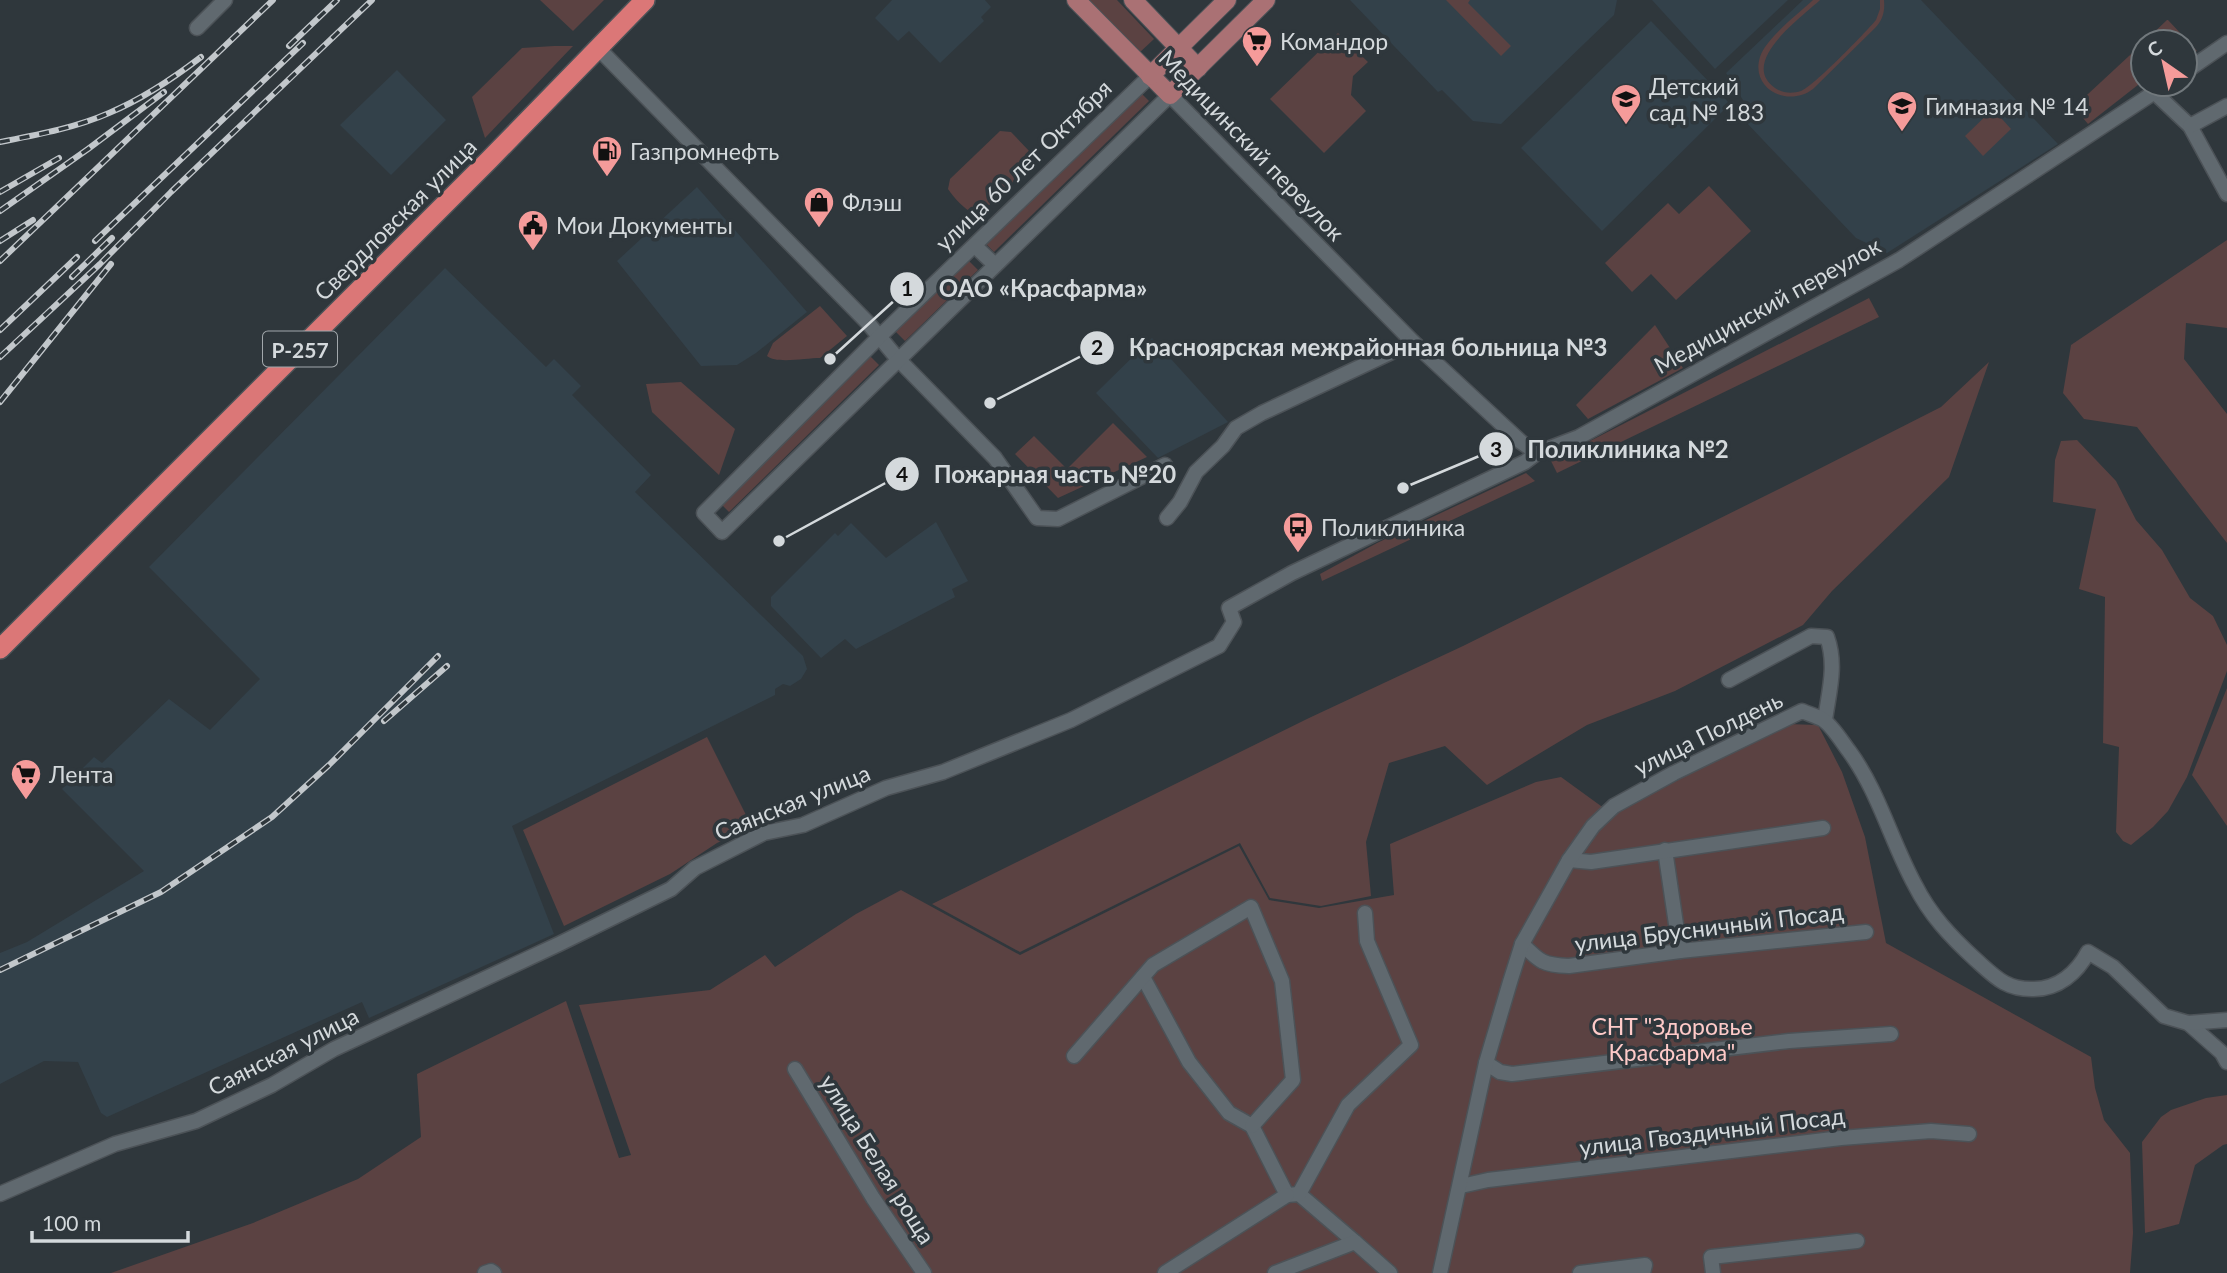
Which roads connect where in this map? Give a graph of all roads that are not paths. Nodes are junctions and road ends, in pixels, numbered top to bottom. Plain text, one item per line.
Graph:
1 (225, 0) edge
2 (645, 0) edge
3 (1076, 0) edge
4 (1133, 0) edge
5 (1227, 0) edge
6 (1266, 0) edge
7 (197, 28) dead end
8 (2227, 43) edge
9 (598, 48) junction
10 (1180, 48) junction
11 (2199, 62) edge
12 (1198, 68) junction
13 (1150, 76) junction
14 (1170, 95) junction
15 (2145, 98) edge
16 (2168, 98) edge
17 (2227, 106) edge
18 (2190, 126) junction
19 (2227, 194) edge
20 (975, 246) junction
21 (995, 265) junction
22 (879, 337) junction
23 (1413, 342) junction
24 (897, 358) junction
25 (1537, 453) junction
26 (1165, 465) dead end
27 (1167, 518) dead end
28 (0, 649) edge
29 (1729, 680) dead end
30 (1825, 720) junction
31 (1823, 828) dead end
32 (1665, 850) junction
33 (1569, 860) junction
34 (1365, 912) dead end
35 (1866, 932) dead end
36 (1522, 944) junction
37 (1680, 951) junction
38 (1143, 977) junction
39 (2227, 1020) edge
40 (2188, 1023) junction
41 (1891, 1034) dead end
42 (1074, 1056) dead end
43 (2225, 1056) edge
44 (1486, 1063) junction
45 (795, 1069) dead end
46 (1252, 1126) junction
47 (1969, 1134) dead end
48 (1461, 1186) junction
49 (0, 1194) edge
50 (1293, 1195) junction
51 (1857, 1241) dead end
52 (1355, 1242) junction
53 (485, 1273) edge
54 (494, 1273) edge
55 (924, 1273) edge
56 (1165, 1273) edge
57 (1275, 1273) edge
58 (1390, 1273) edge
59 (1440, 1273) edge
60 (1580, 1273) edge
61 (1643, 1273) edge
62 (1713, 1273) edge

1 - 7 street
2 - 9 highway, Свердловская улица / Р-257
3 - 13 main road, Медицинский переулок
4 - 10 main road, Медицинский переулок
5 - 10 main road, улица 60 лет Октября
6 - 12 main road
8 - 11 street
9 - 22 street
9 - 28 highway, Свердловская улица / Р-257
10 - 12 main road, Медицинский переулок
10 - 13 main road, улица 60 лет Октября
12 - 14 main road
13 - 14 main road, Медицинский переулок
13 - 20 street, улица 60 лет Октября
14 - 21 street
14 - 23 street, Медицинский переулок
15 - 25 street, Медицинский переулок
16 - 18 street
17 - 18 street
18 - 19 street
20 - 21 street
20 - 22 street, улица 60 лет Октября
21 - 24 street
22 - 24 street
22 - 24 street, улица 60 лет Октября
23 - 25 street, Медицинский переулок
23 - 27 street
24 - 26 street
25 - 49 street, Саянская улица
29 - 30 street
30 - 33 street, улица Полдень
30 - 40 street
31 - 32 street
32 - 33 street
32 - 37 street
33 - 36 street, улица Полдень
34 - 50 street
35 - 37 street, улица Брусничный Посад
36 - 37 street, улица Брусничный Посад
36 - 44 street, улица Полдень
38 - 42 street
38 - 46 street
38 - 46 street
39 - 40 street
40 - 43 street
41 - 44 street
44 - 48 street, улица Полдень
45 - 55 street, улица Белая роща
46 - 50 street
47 - 48 street, улица Гвоздичный Посад
48 - 59 street, улица Полдень
50 - 52 street
50 - 56 street
51 - 62 street
52 - 57 street
52 - 58 street
53 - 54 street
60 - 61 street

